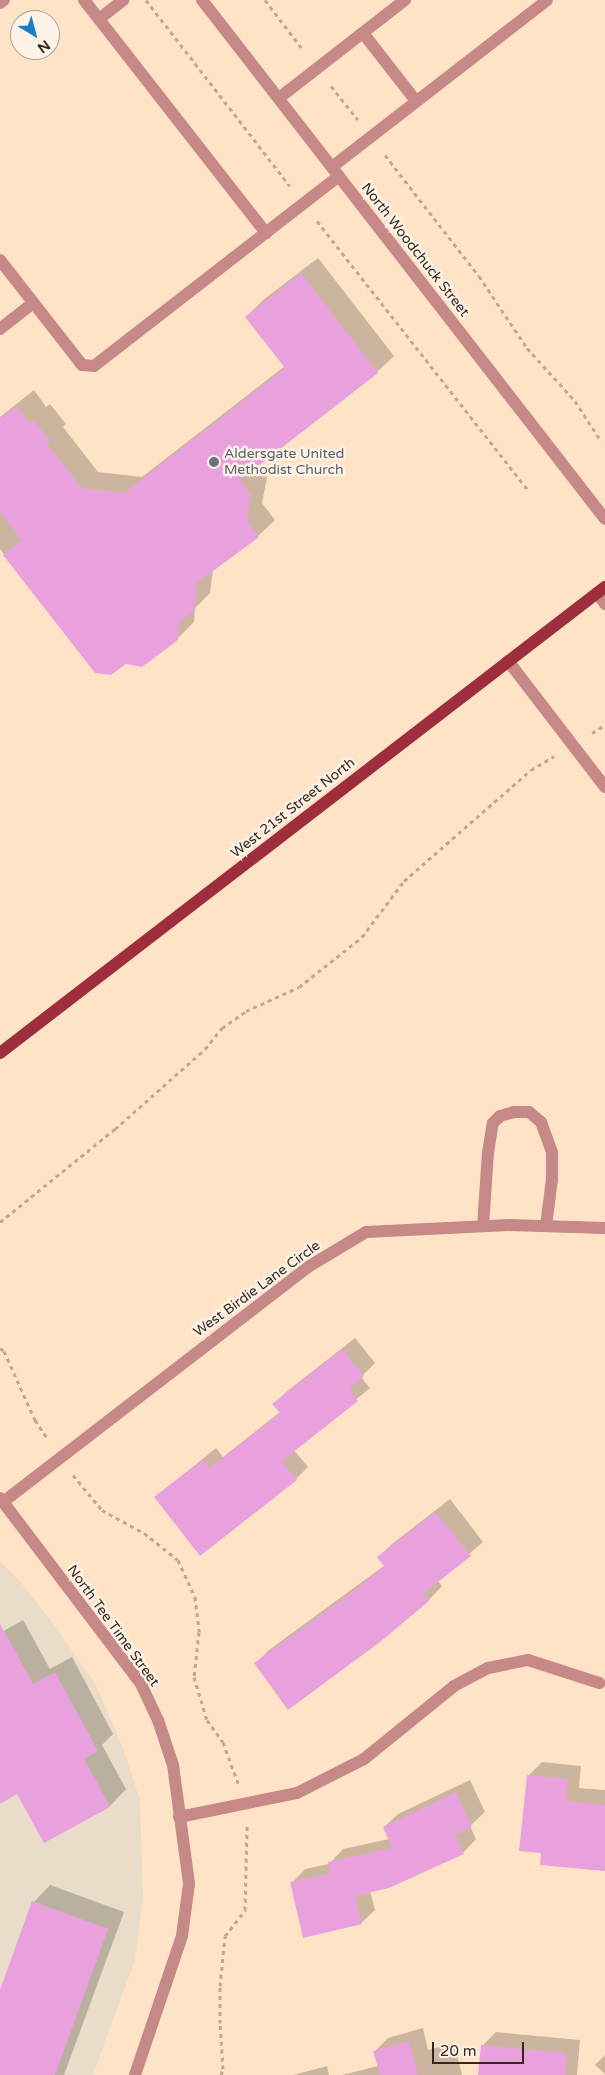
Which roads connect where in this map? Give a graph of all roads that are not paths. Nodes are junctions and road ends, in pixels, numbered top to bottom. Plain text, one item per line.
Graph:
1 (4, 0) edge
2 (84, 0) edge
3 (123, 0) edge
4 (202, 0) edge
5 (405, 0) edge
6 (547, 0) edge
7 (0, 3) edge
8 (99, 19) junction
9 (363, 33) junction
10 (279, 98) junction
11 (416, 102) junction
12 (335, 172) junction
13 (266, 233) junction
14 (0, 260) edge
15 (34, 303) junction
16 (0, 329) edge
17 (605, 518) edge
18 (601, 590) edge
19 (605, 604) edge
20 (508, 661) junction
21 (605, 787) edge
22 (0, 1053) edge
23 (482, 1226) junction
24 (546, 1226) junction
25 (605, 1228) edge
26 (2, 1500) edge
27 (599, 1683) dead end
28 (179, 1817) junction
29 (135, 2075) edge

1 - 7 street
2 - 8 street
3 - 8 street
4 - 10 street, North Woodchuck Street
5 - 9 street
6 - 11 street
8 - 13 street
9 - 10 street
9 - 11 street
10 - 12 street, North Woodchuck Street
11 - 12 street
12 - 13 street
12 - 17 street, North Woodchuck Street
13 - 15 street
14 - 15 street
15 - 16 street
18 - 19 street
18 - 20 main road, West 21st Street North
20 - 21 street
20 - 22 main road, West 21st Street North
23 - 24 street, West Birdie Lane Circle
23 - 24 street
23 - 26 street, West Birdie Lane Circle
24 - 25 street, West Birdie Lane Circle
26 - 28 street, North Tee Time Street
27 - 28 street
28 - 29 street, North Tee Time Street

